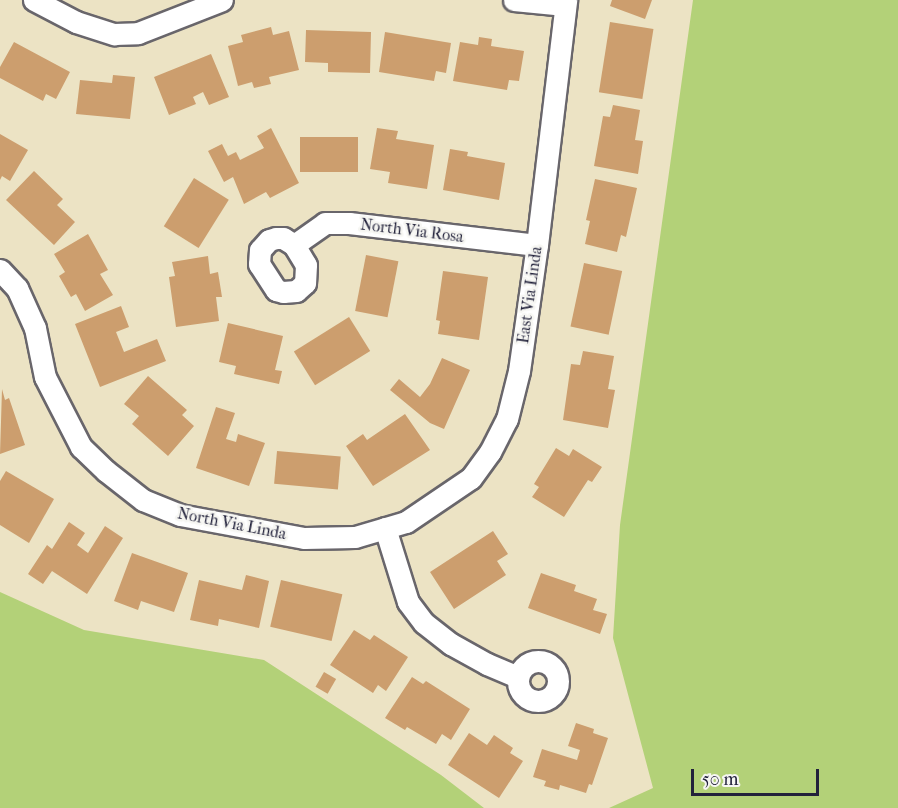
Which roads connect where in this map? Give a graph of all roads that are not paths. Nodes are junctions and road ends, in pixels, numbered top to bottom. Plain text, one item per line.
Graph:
1 (34, 0) edge
2 (222, 0) edge
3 (514, 0) edge
4 (566, 3) edge
5 (294, 245) dead end
6 (537, 245) junction
7 (0, 270) edge
8 (385, 528) junction
9 (518, 677) dead end

1 - 2 street
3 - 4 street
4 - 6 street, East Via Linda
5 - 6 street, North Via Rosa
6 - 8 street, East Via Linda
7 - 8 street, North Via Linda
8 - 9 street

